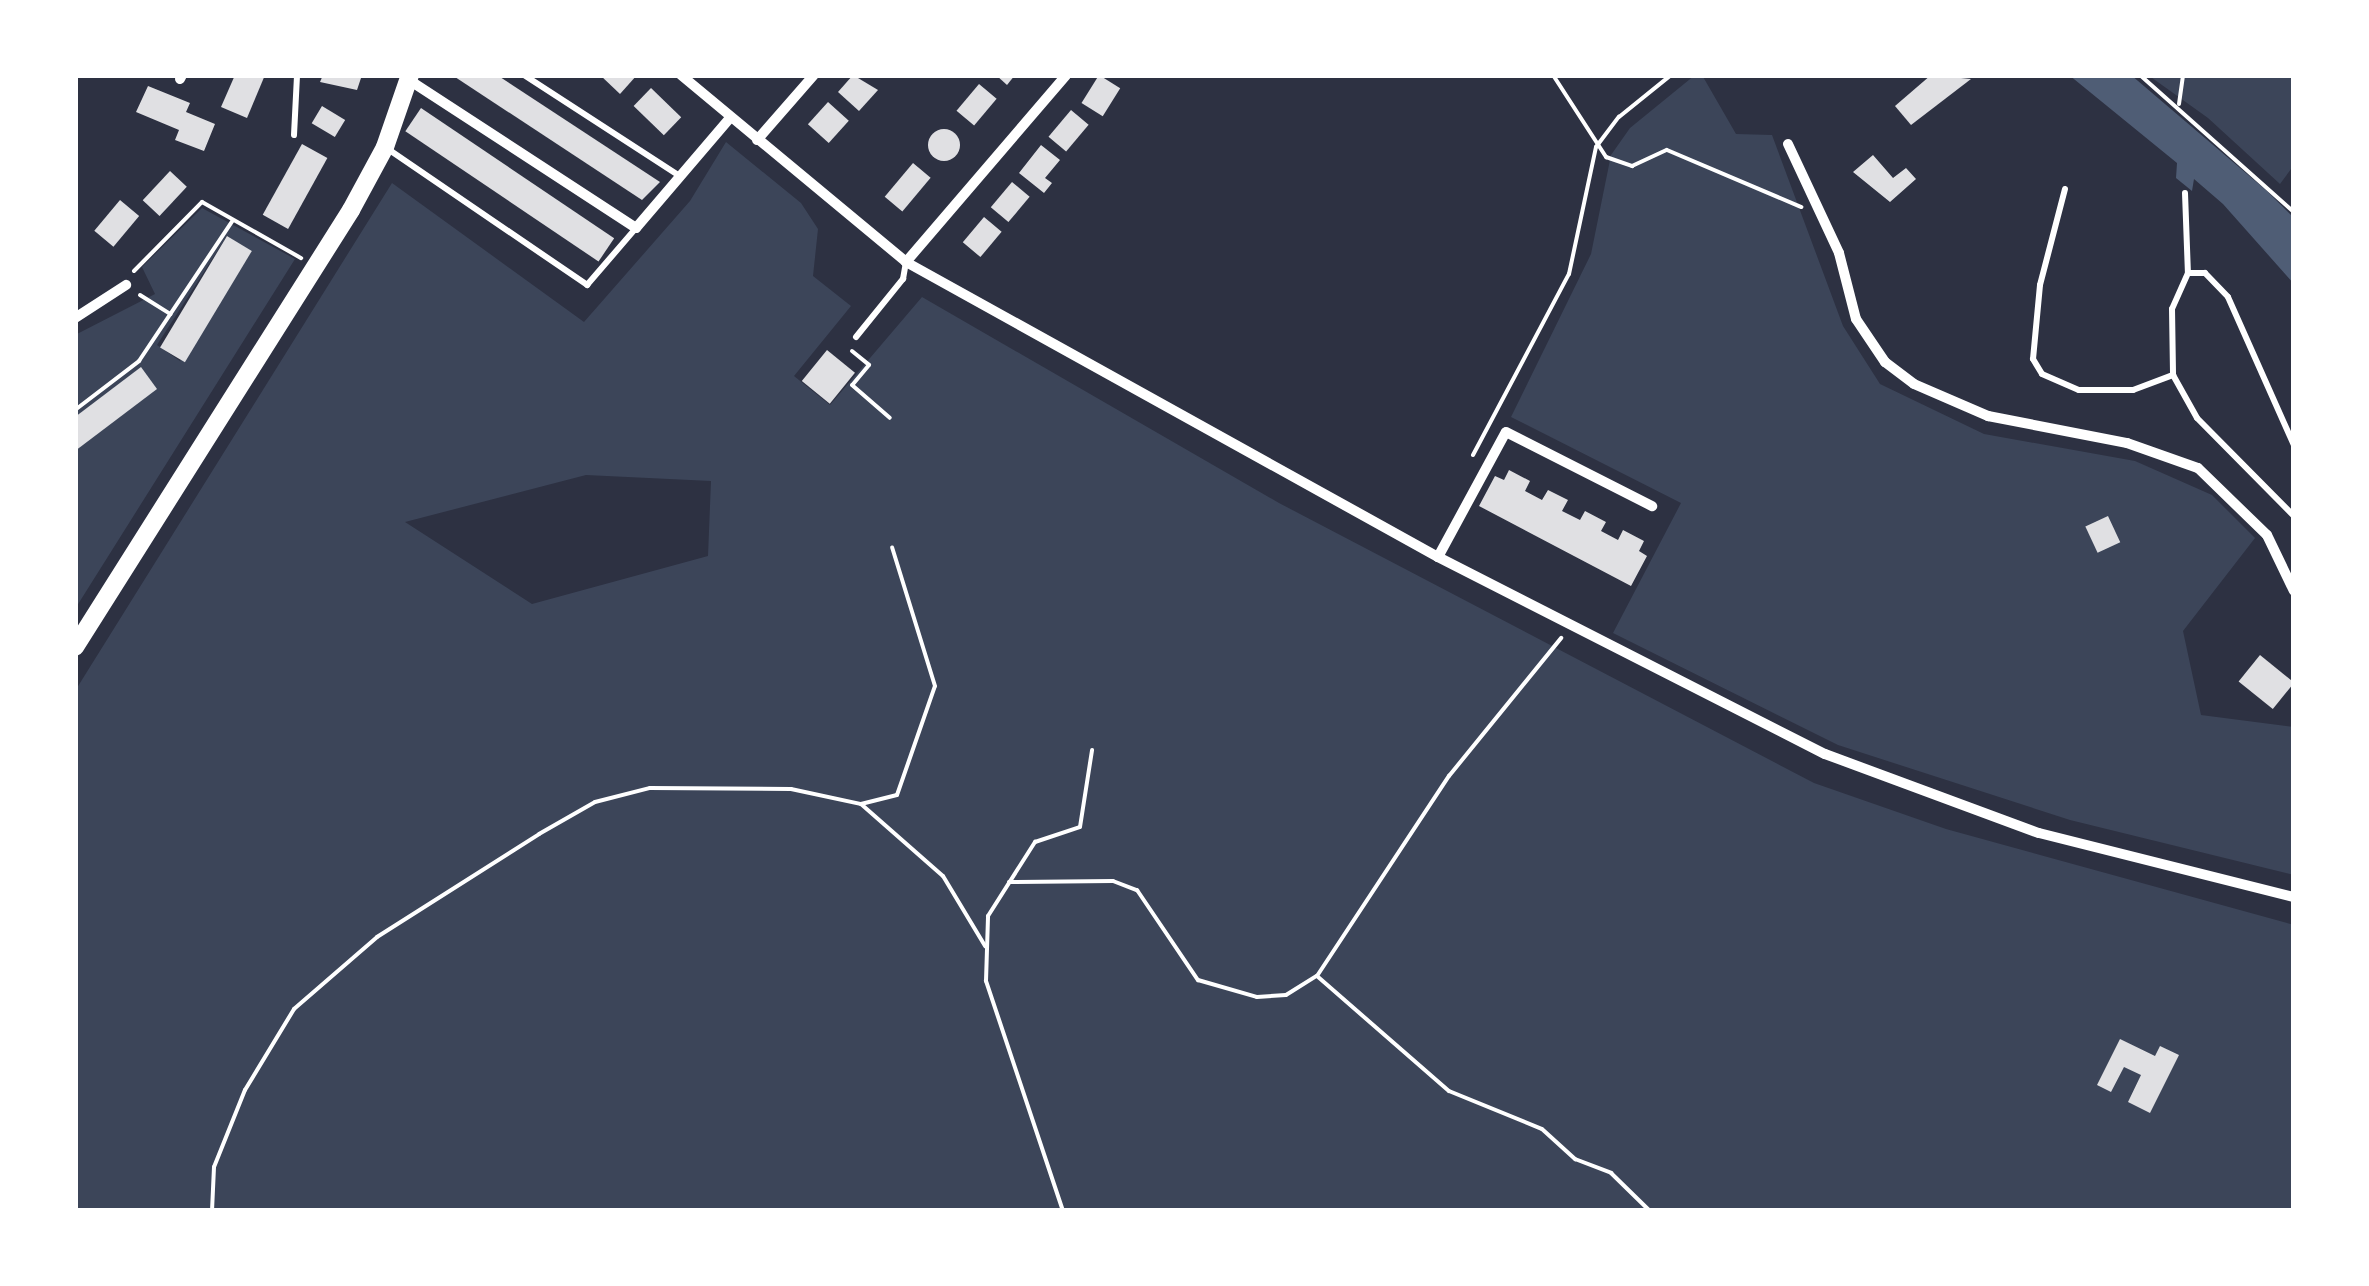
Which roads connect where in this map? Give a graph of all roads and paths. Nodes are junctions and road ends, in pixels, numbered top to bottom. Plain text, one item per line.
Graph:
1 (297, 75) edge
2 (524, 75) edge
3 (680, 75) edge
4 (814, 75) edge
5 (1066, 75) edge
6 (1553, 75) edge
7 (1671, 75) edge
8 (2140, 75) edge
9 (2182, 75) edge
10 (410, 77) edge
11 (2178, 107) junction
12 (730, 118) junction
13 (294, 135) dead end
14 (756, 140) junction
15 (1788, 144) dead end
16 (385, 147) junction
17 (1596, 147) junction
18 (682, 177) junction
19 (2065, 188) dead end
20 (2184, 193) dead end
21 (2294, 212) edge
22 (1822, 217) junction
23 (233, 220) junction
24 (636, 228) junction
25 (906, 262) junction
26 (314, 265) junction
27 (2188, 273) junction
28 (126, 285) junction
29 (170, 314) junction
30 (75, 318) edge
31 (856, 337) joint
32 (2173, 375) junction
33 (75, 410) edge
34 (890, 418) dead end
35 (2294, 445) edge
36 (1468, 465) dead end
37 (1652, 506) dead end
38 (2294, 516) edge
39 (892, 547) dead end
40 (1438, 557) junction
41 (2294, 592) edge
42 (1573, 623) junction
43 (75, 647) edge
44 (1092, 750) dead end
45 (862, 804) junction
46 (1009, 882) junction
47 (2294, 897) edge
48 (987, 950) junction
49 (1317, 976) junction
50 (212, 1211) edge
51 (1063, 1211) edge
52 (1650, 1211) edge

1 - 13 lane
2 - 18 lane
3 - 12 street
4 - 14 street
5 - 25 street
6 - 17 path
7 - 17 path
8 - 11 path
9 - 11 path
10 - 16 main road
10 - 24 street
11 - 21 path
12 - 14 street
12 - 18 street
14 - 25 street
15 - 22 street
16 - 24 lane
16 - 26 main road
17 - 22 path
17 - 36 path
18 - 24 street
19 - 32 lane
20 - 27 lane
22 - 41 street
23 - 26 path
23 - 28 path
23 - 29 path
25 - 31 lane
25 - 40 street
26 - 43 main road
27 - 32 lane
27 - 35 lane
28 - 29 path
28 - 30 street
29 - 33 path
31 - 34 path
32 - 38 lane
37 - 40 street
39 - 45 path
40 - 42 street
42 - 47 street
42 - 49 path
44 - 46 path
45 - 48 path
45 - 50 path
46 - 48 path
46 - 49 path
48 - 51 path
49 - 52 path

